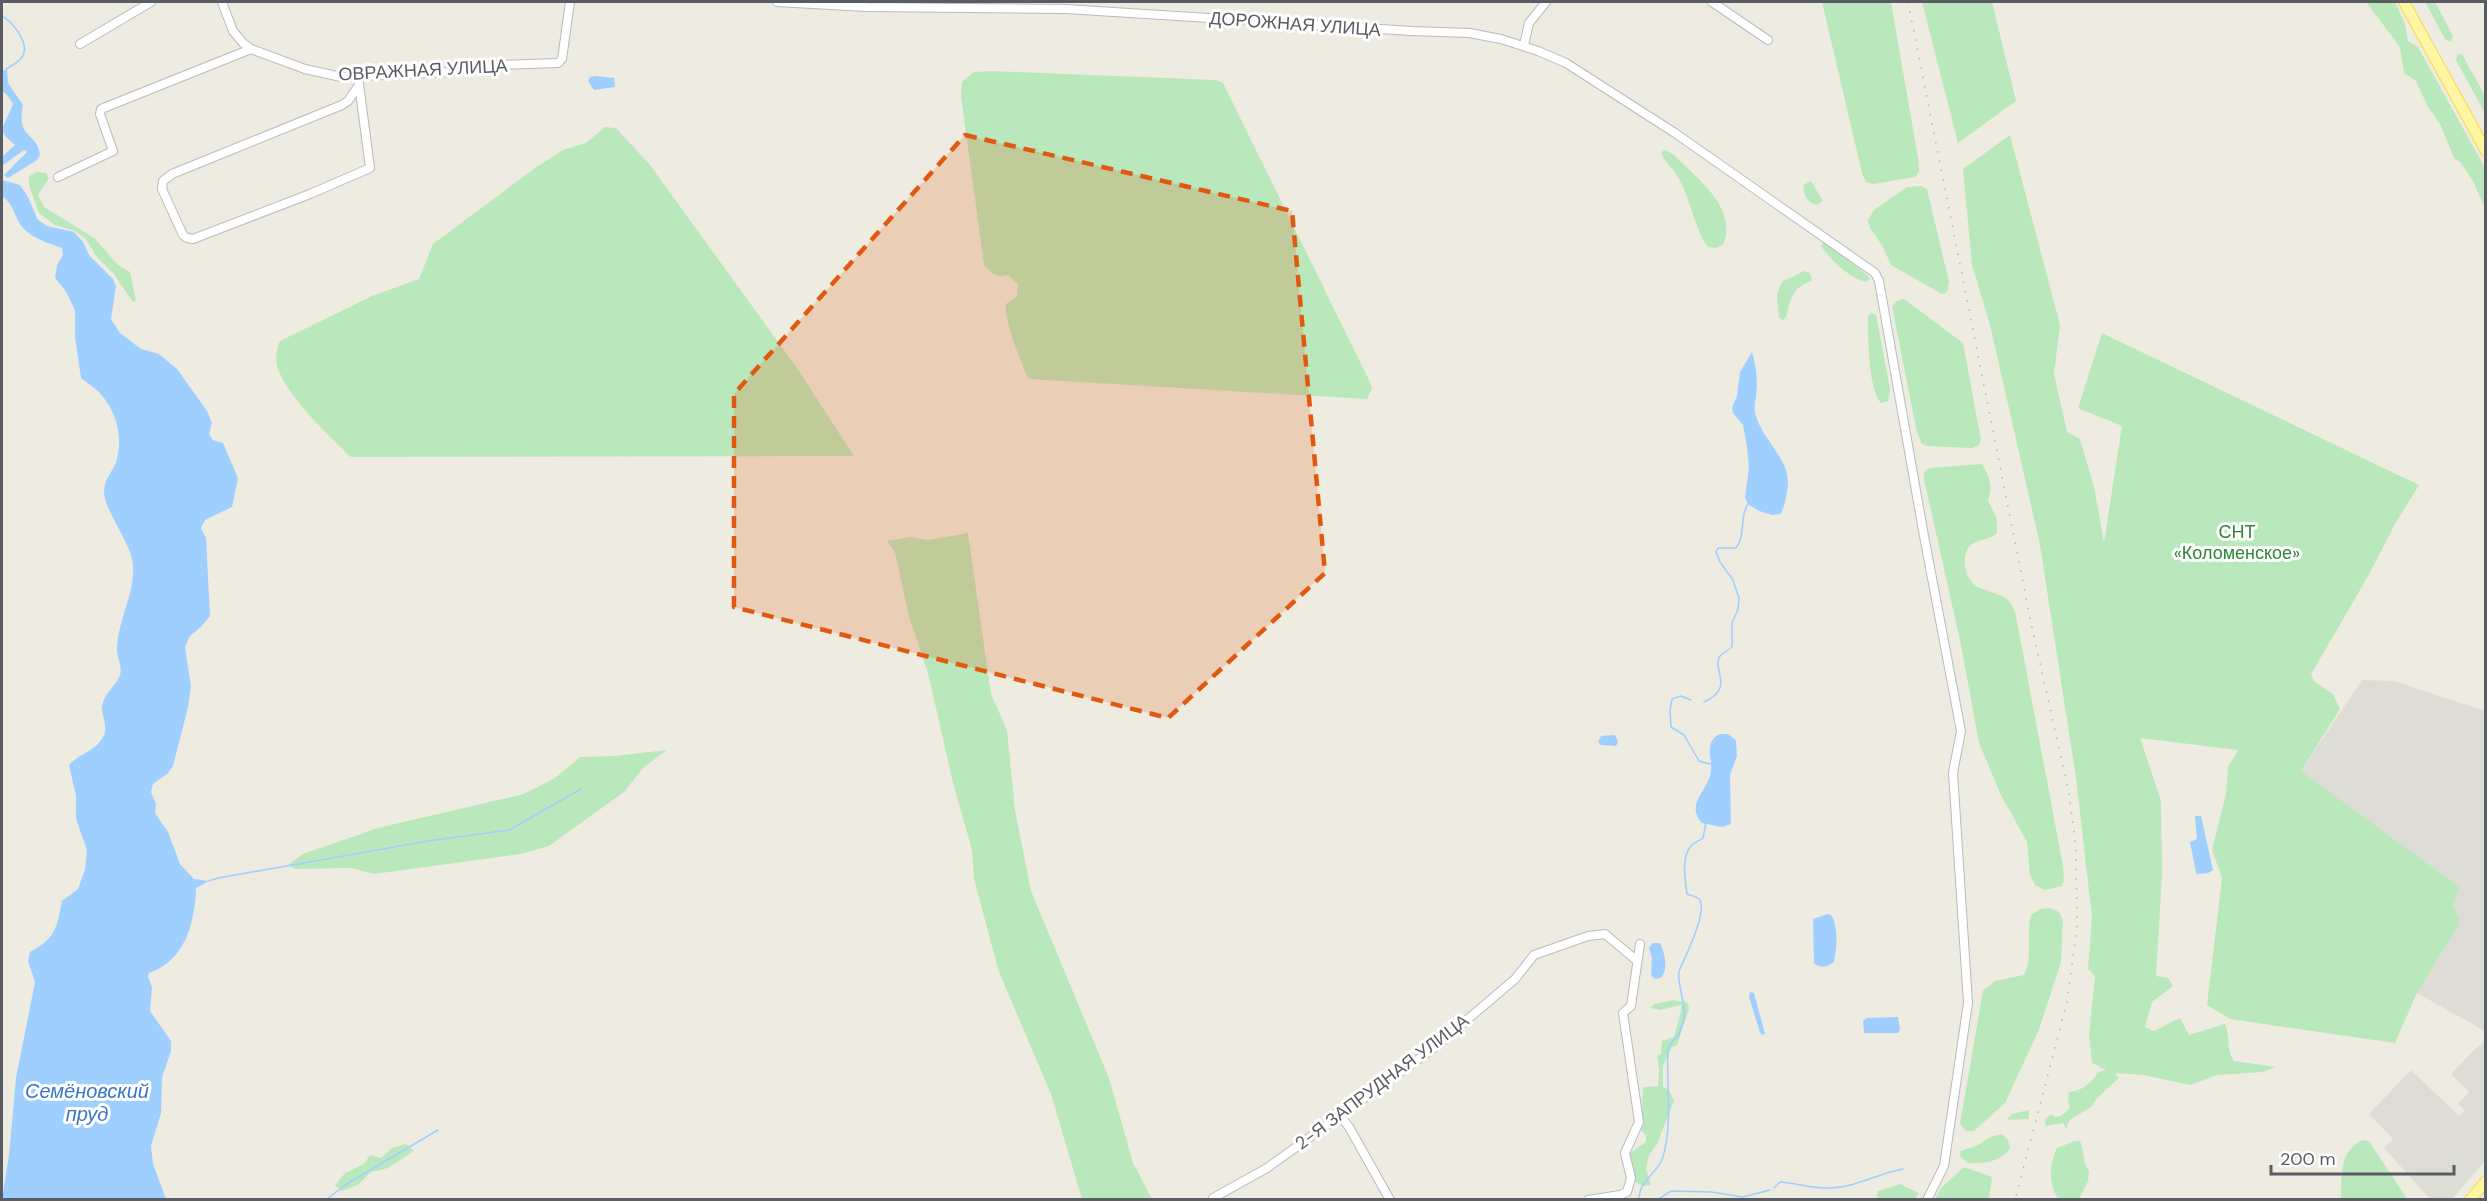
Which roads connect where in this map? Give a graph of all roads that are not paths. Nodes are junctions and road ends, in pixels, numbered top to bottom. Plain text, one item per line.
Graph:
1 (151, 2) edge
2 (222, 2) edge
3 (570, 2) edge
4 (777, 2) edge
5 (1546, 2) edge
6 (1712, 2) edge
7 (2404, 2) edge
8 (1768, 40) dead end
9 (80, 44) dead end
10 (1524, 45) junction
11 (251, 49) junction
12 (358, 80) junction
13 (2486, 150) edge
14 (58, 177) dead end
15 (1640, 944) dead end
16 (1636, 960) junction
17 (1339, 1114) junction
18 (2486, 1181) edge
19 (1214, 1198) edge
20 (1390, 1200) edge
21 (1588, 1200) edge
22 (1927, 1200) edge
23 (2470, 1200) edge

1 - 9 street
2 - 11 street, ОВРАЖНАЯ УЛИЦА
3 - 12 street, ОВРАЖНАЯ УЛИЦА
4 - 10 street, ДОРОЖНАЯ УЛИЦА
5 - 10 street
6 - 8 street
7 - 13 main road
10 - 22 street, ДОРОЖНАЯ УЛИЦА
11 - 12 street, ОВРАЖНАЯ УЛИЦА
11 - 14 street
12 - 12 street
15 - 16 street
16 - 17 street, 2-Я ЗАПРУДНАЯ УЛИЦА
16 - 21 street
17 - 19 street, 2-Я ЗАПРУДНАЯ УЛИЦА
17 - 20 street
18 - 23 main road

